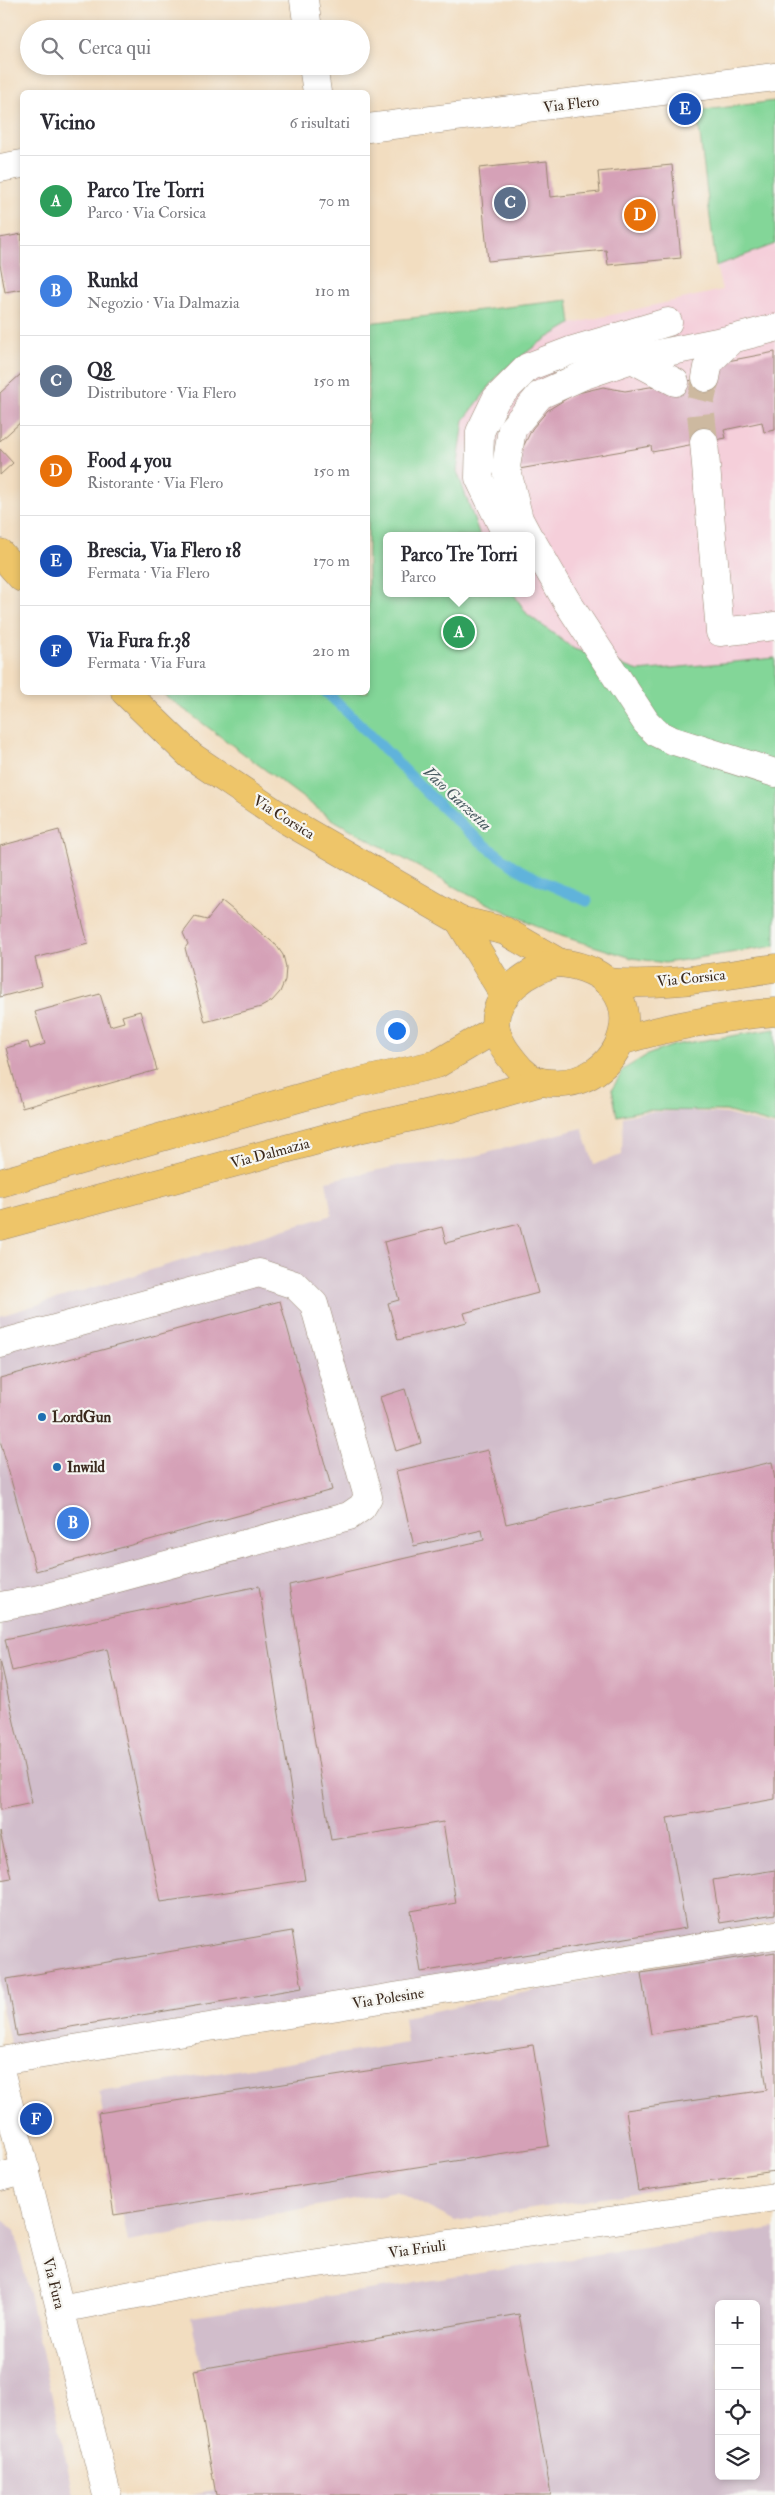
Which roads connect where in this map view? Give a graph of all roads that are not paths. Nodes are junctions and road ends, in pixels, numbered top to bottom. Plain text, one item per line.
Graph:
1 (304, 0) edge
2 (307, 20) edge
3 (314, 75) edge
4 (775, 77) edge
5 (317, 90) edge
6 (370, 128) edge
7 (668, 322) dead end
8 (775, 328) edge
9 (732, 338) junction
10 (632, 359) junction
11 (706, 378) tunnel mouth
12 (675, 382) dead end
13 (704, 442) tunnel mouth
14 (505, 532) edge
15 (526, 532) edge
16 (535, 546) edge
17 (0, 553) edge
18 (20, 576) edge
19 (535, 577) edge
20 (566, 600) junction
21 (775, 626) edge
22 (128, 695) edge
23 (775, 773) edge
24 (459, 920) junction
25 (560, 963) junction
26 (775, 968) edge
27 (607, 982) junction
28 (505, 996) junction
29 (775, 1012) edge
30 (496, 1029) junction
31 (621, 1041) junction
32 (541, 1082) junction
33 (0, 1183) edge
34 (0, 1226) edge
35 (0, 1344) edge
36 (0, 1606) edge
37 (775, 1935) edge
38 (0, 2062) edge
39 (0, 2070) edge
40 (26, 2170) junction
41 (0, 2178) edge
42 (775, 2197) edge
43 (60, 2309) junction
44 (107, 2495) edge

1 - 2 street
3 - 5 street
4 - 6 street, Via Flero
7 - 14 street
8 - 9 street
9 - 10 street
9 - 11 street
10 - 12 street
10 - 15 street
13 - 21 street
16 - 20 street
17 - 18 main road
19 - 20 street
20 - 23 street
22 - 24 main road, Via Corsica
24 - 25 main road, Via Corsica
24 - 28 main road, Via Corsica
25 - 27 main road, Via Corsica
25 - 28 main road, Via Corsica
26 - 27 main road, Via Corsica
27 - 31 main road, Via Corsica
28 - 30 main road, Via Corsica
29 - 31 main road
30 - 32 main road
30 - 33 main road
31 - 32 main road, Via Corsica
32 - 34 main road, Via Dalmazia
35 - 36 street
37 - 38 street, Via Polesine
39 - 40 street, Via Fura
40 - 41 street
40 - 43 street, Via Fura
42 - 43 street, Via Friuli
43 - 44 street, Via Fura

